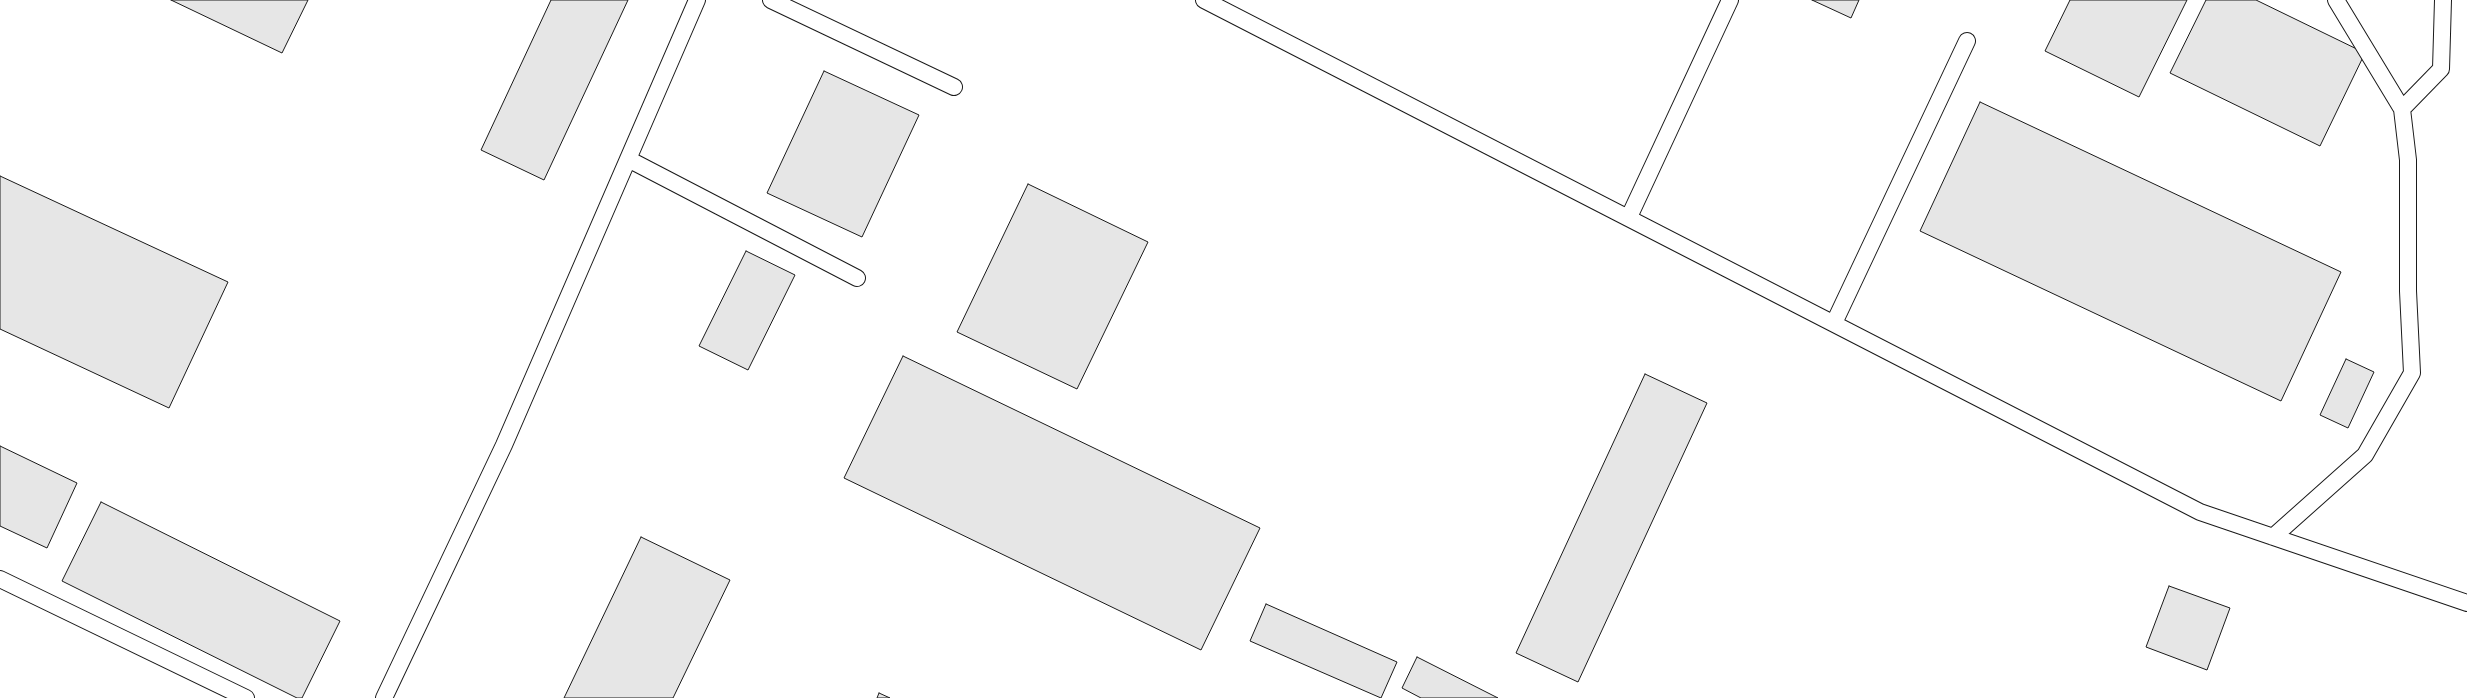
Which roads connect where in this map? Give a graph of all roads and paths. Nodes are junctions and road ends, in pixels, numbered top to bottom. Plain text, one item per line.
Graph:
1 (697, 0) edge
2 (770, 0) edge
3 (1204, 0) edge
4 (1730, 0) edge
5 (2336, 0) edge
6 (2443, 0) edge
7 (1967, 41) dead end
8 (954, 87) dead end
9 (2402, 108) junction
10 (628, 159) junction
11 (1629, 217) junction
12 (857, 278) dead end
13 (1834, 323) junction
14 (2273, 537) junction
15 (0, 578) edge
16 (2467, 603) edge
17 (246, 698) edge
18 (384, 698) edge

1 - 10 lane
2 - 8 lane
3 - 11 lane
4 - 11 lane
5 - 9 lane
6 - 9 lane
7 - 13 lane
9 - 14 lane
10 - 12 lane
10 - 18 lane
11 - 13 lane
13 - 14 lane
14 - 16 lane
15 - 17 lane

